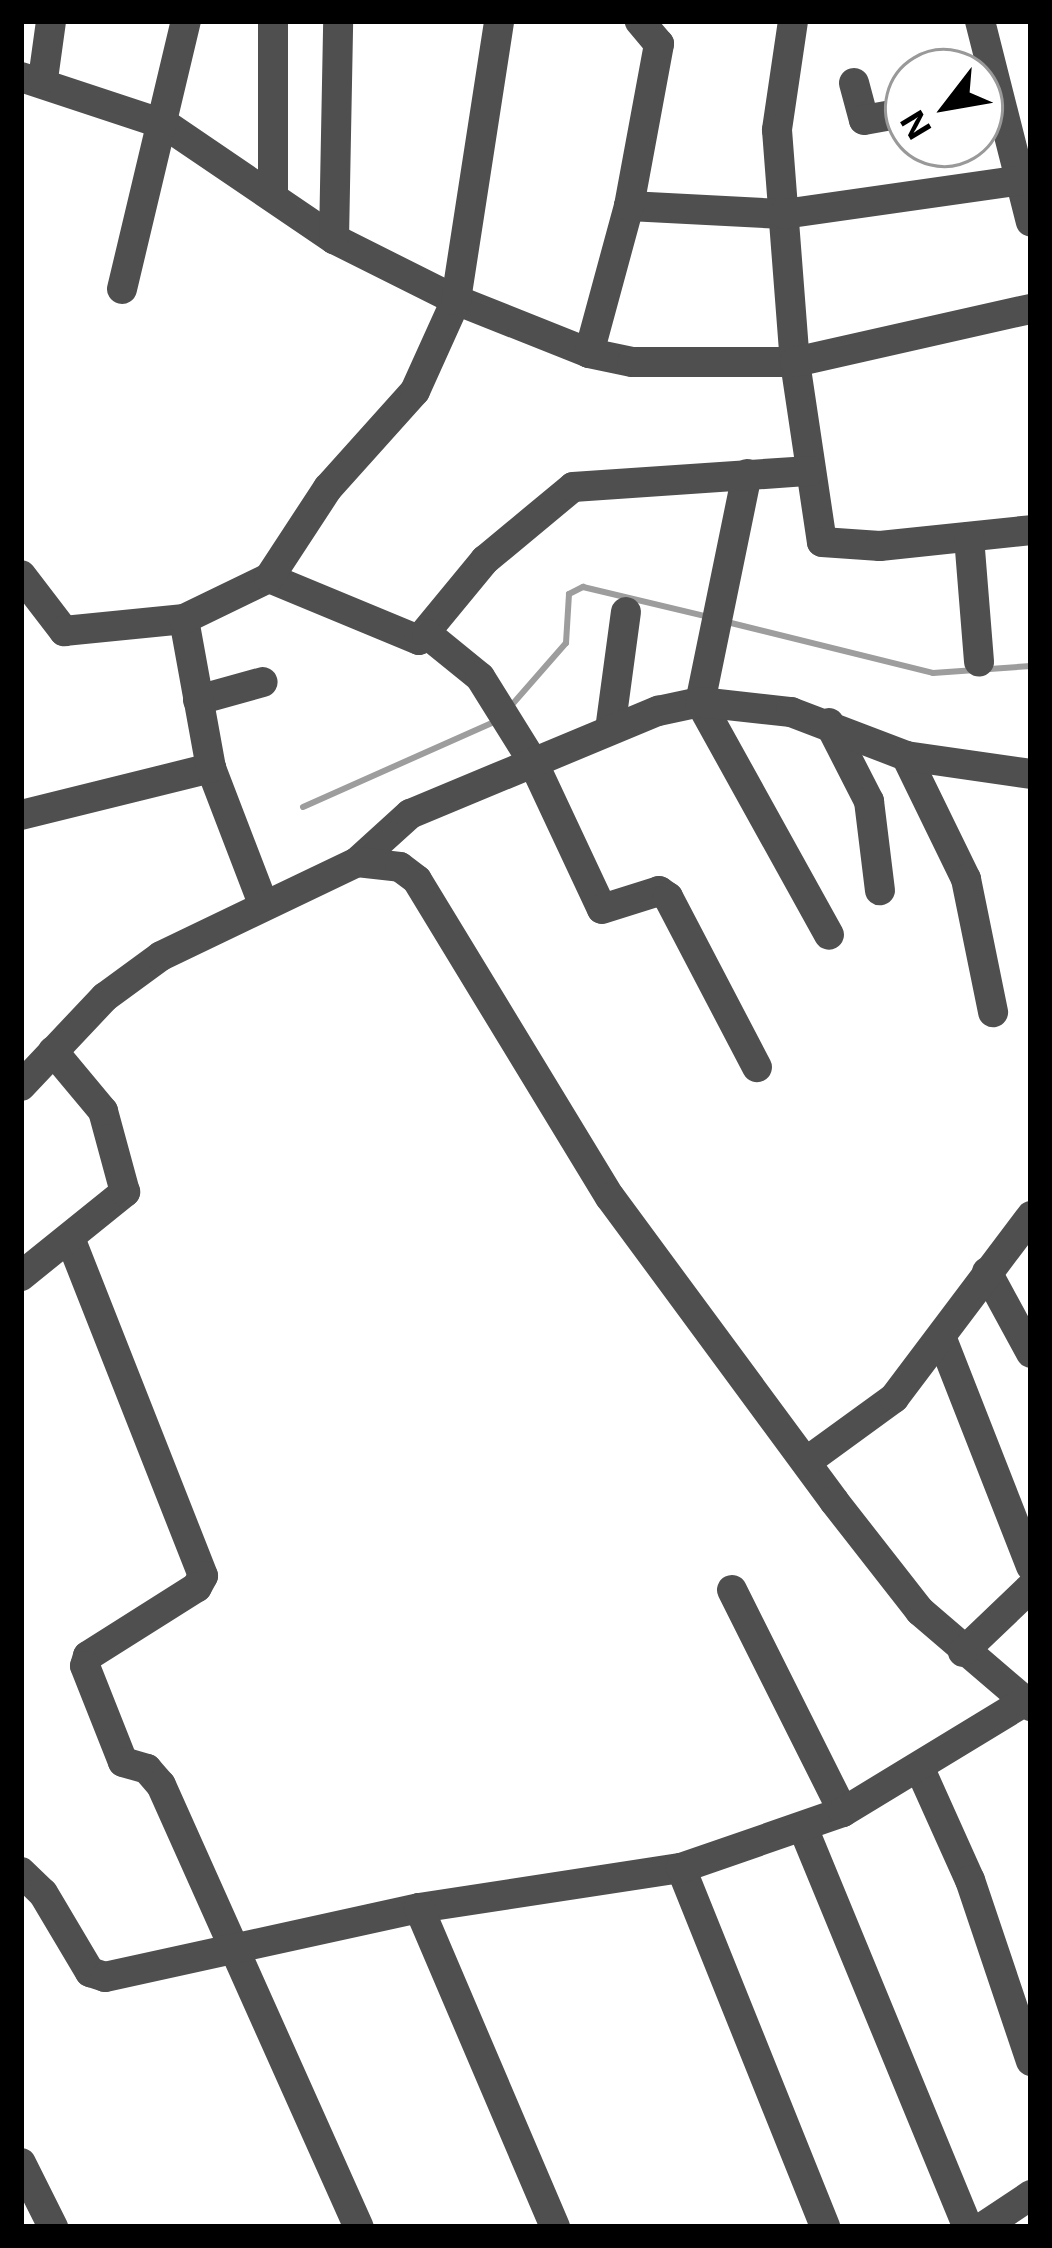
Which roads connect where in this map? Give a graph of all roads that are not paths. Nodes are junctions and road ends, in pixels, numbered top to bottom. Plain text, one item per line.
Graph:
1 (51, 21) edge
2 (186, 21) edge
3 (273, 21) edge
4 (338, 21) edge
5 (499, 21) edge
6 (640, 21) edge
7 (793, 21) edge
8 (32, 78) edge
9 (854, 83) dead end
10 (884, 115) edge
11 (166, 125) junction
12 (1004, 134) edge
13 (1024, 180) edge
14 (273, 197) junction
15 (629, 206) junction
16 (784, 214) junction
17 (1031, 222) edge
18 (334, 239) junction
19 (122, 289) dead end
20 (456, 300) junction
21 (1031, 309) edge
22 (589, 352) junction
23 (795, 362) junction
24 (809, 471) junction
25 (747, 474) junction
26 (1031, 530) edge
27 (969, 537) junction
28 (21, 574) edge
29 (269, 578) junction
30 (626, 612) dead end
31 (184, 620) junction
32 (428, 634) junction
33 (979, 662) dead end
34 (263, 682) dead end
35 (198, 700) junction
36 (700, 702) junction
37 (829, 723) junction
38 (610, 730) junction
39 (906, 756) junction
40 (532, 762) junction
41 (212, 768) junction
42 (1031, 774) edge
43 (21, 815) edge
44 (357, 862) junction
45 (880, 890) dead end
46 (262, 901) junction
47 (829, 935) dead end
48 (993, 1012) dead end
49 (52, 1051) junction
50 (757, 1067) dead end
51 (21, 1086) edge
52 (1031, 1216) edge
53 (70, 1238) junction
54 (987, 1272) junction
55 (21, 1276) edge
56 (943, 1339) junction
57 (1031, 1353) edge
58 (806, 1462) junction
59 (1031, 1566) edge
60 (1031, 1587) edge
61 (732, 1590) dead end
62 (963, 1652) junction
63 (1028, 1704) edge
64 (920, 1769) junction
65 (843, 1812) junction
66 (804, 1830) junction
67 (681, 1868) junction
68 (21, 1872) edge
69 (419, 1908) junction
70 (230, 1946) junction
71 (1031, 2061) edge
72 (21, 2163) edge
73 (1031, 2195) edge
74 (53, 2227) edge
75 (358, 2227) edge
76 (555, 2227) edge
77 (825, 2227) edge
78 (968, 2227) edge
79 (983, 2227) edge

1 - 8 street
2 - 11 street
3 - 14 street
4 - 18 street
5 - 20 street
6 - 15 street
7 - 16 street
8 - 11 street
9 - 10 street
11 - 14 street
11 - 19 street
12 - 13 street
13 - 16 street
13 - 17 street
14 - 18 street
15 - 16 street
15 - 22 street
16 - 23 street
18 - 20 street
20 - 22 street
20 - 29 street
21 - 23 street
22 - 23 street
23 - 24 street
24 - 25 street
24 - 27 street
25 - 32 street
25 - 36 street
26 - 27 street
27 - 33 street
28 - 31 street
29 - 31 street
29 - 32 street
30 - 38 street
31 - 35 street
32 - 40 street
34 - 35 street
35 - 41 street
36 - 37 street
36 - 38 street
36 - 47 street
37 - 39 street
37 - 45 street
38 - 40 street
39 - 42 street
39 - 48 street
40 - 44 street
40 - 50 street
41 - 43 street
41 - 46 street
44 - 46 street
44 - 58 street
46 - 49 street
49 - 51 street
49 - 53 street
52 - 54 street
53 - 55 street
53 - 70 street
54 - 56 street
54 - 57 street
56 - 58 street
56 - 59 street
58 - 62 street
60 - 62 street
61 - 65 street
62 - 63 street
63 - 64 street
64 - 65 street
64 - 71 street
65 - 66 street
66 - 67 street
66 - 78 street
67 - 69 street
67 - 77 street
68 - 70 street
69 - 70 street
69 - 76 street
70 - 75 street
72 - 74 street
73 - 79 street

